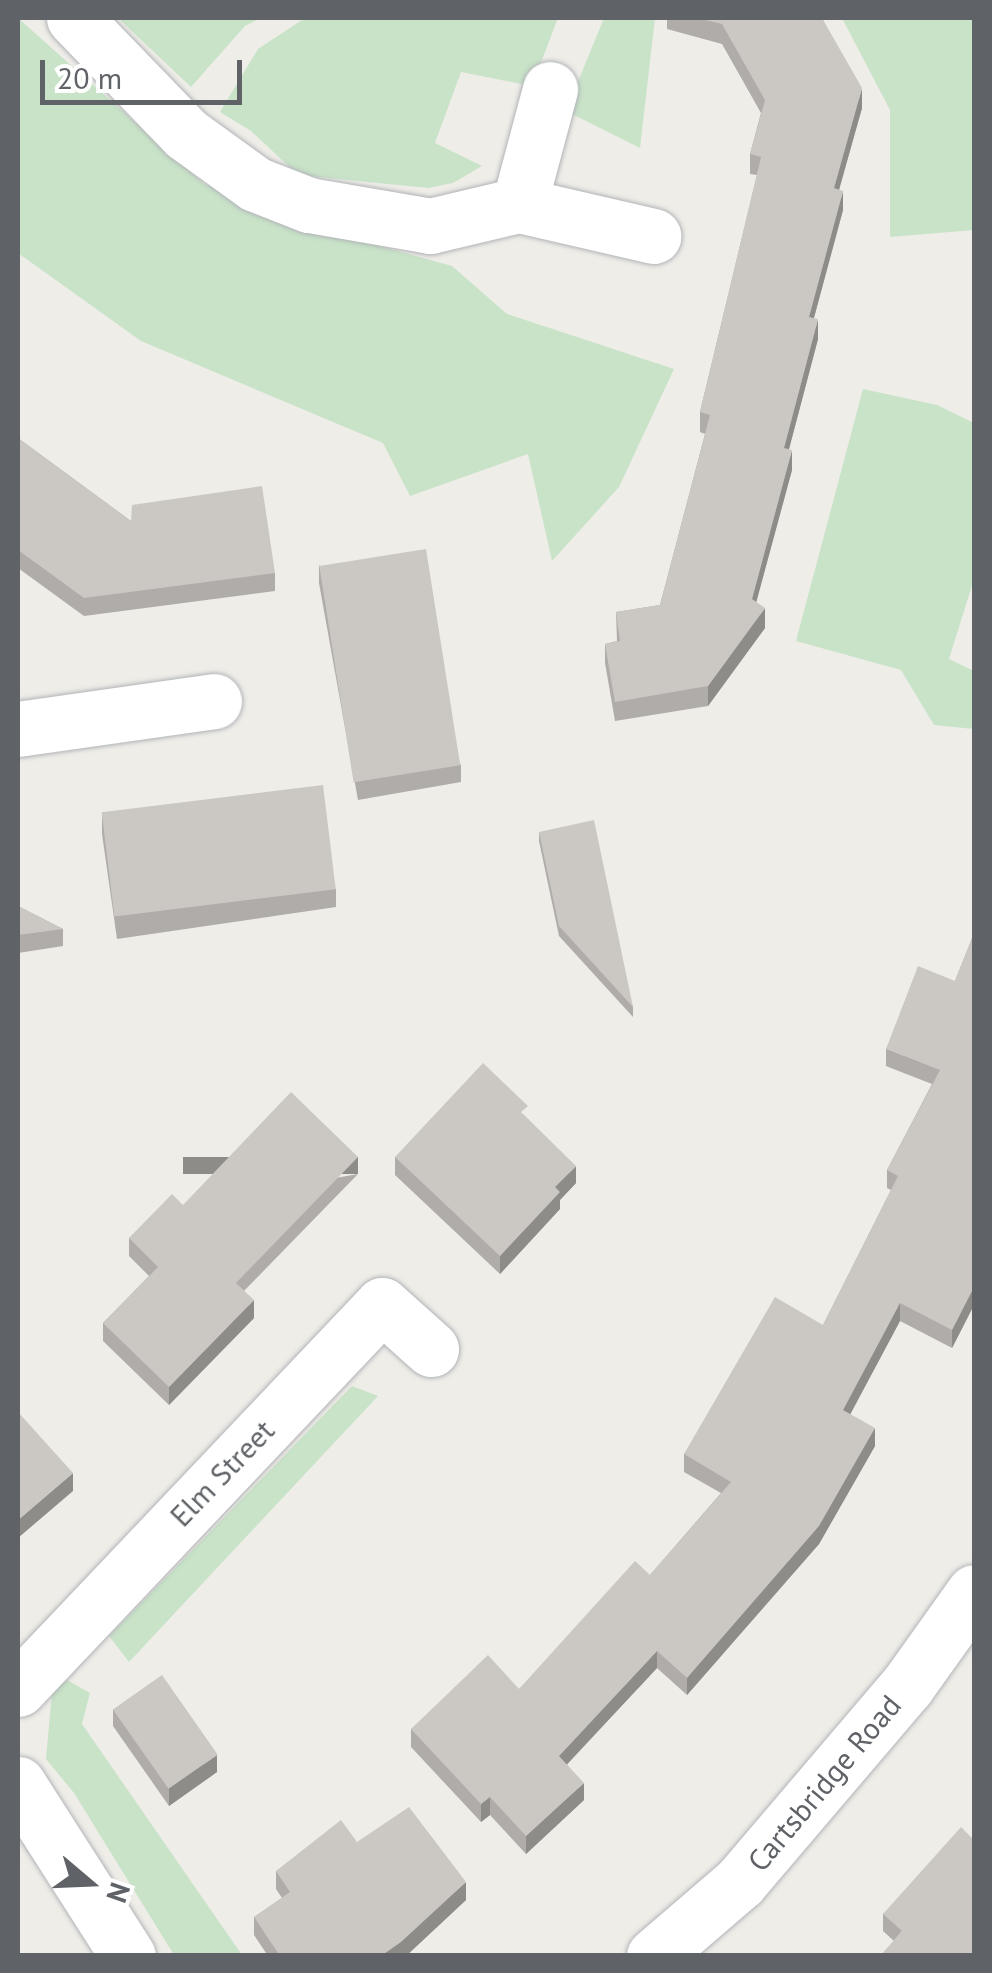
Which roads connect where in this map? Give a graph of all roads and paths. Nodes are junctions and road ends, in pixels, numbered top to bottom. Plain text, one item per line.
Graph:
1 (74, 18) edge
2 (550, 89) dead end
3 (519, 205) junction
4 (652, 236) dead end
5 (214, 701) dead end
6 (18, 730) edge
7 (431, 1349) dead end
8 (974, 1592) edge
9 (18, 1689) edge
10 (18, 1784) edge
11 (128, 1956) edge
12 (654, 1956) edge

1 - 3 street
2 - 3 street
3 - 4 street
5 - 6 street
7 - 9 street, Elm Street
8 - 12 street, Cartsbridge Road
10 - 11 street

